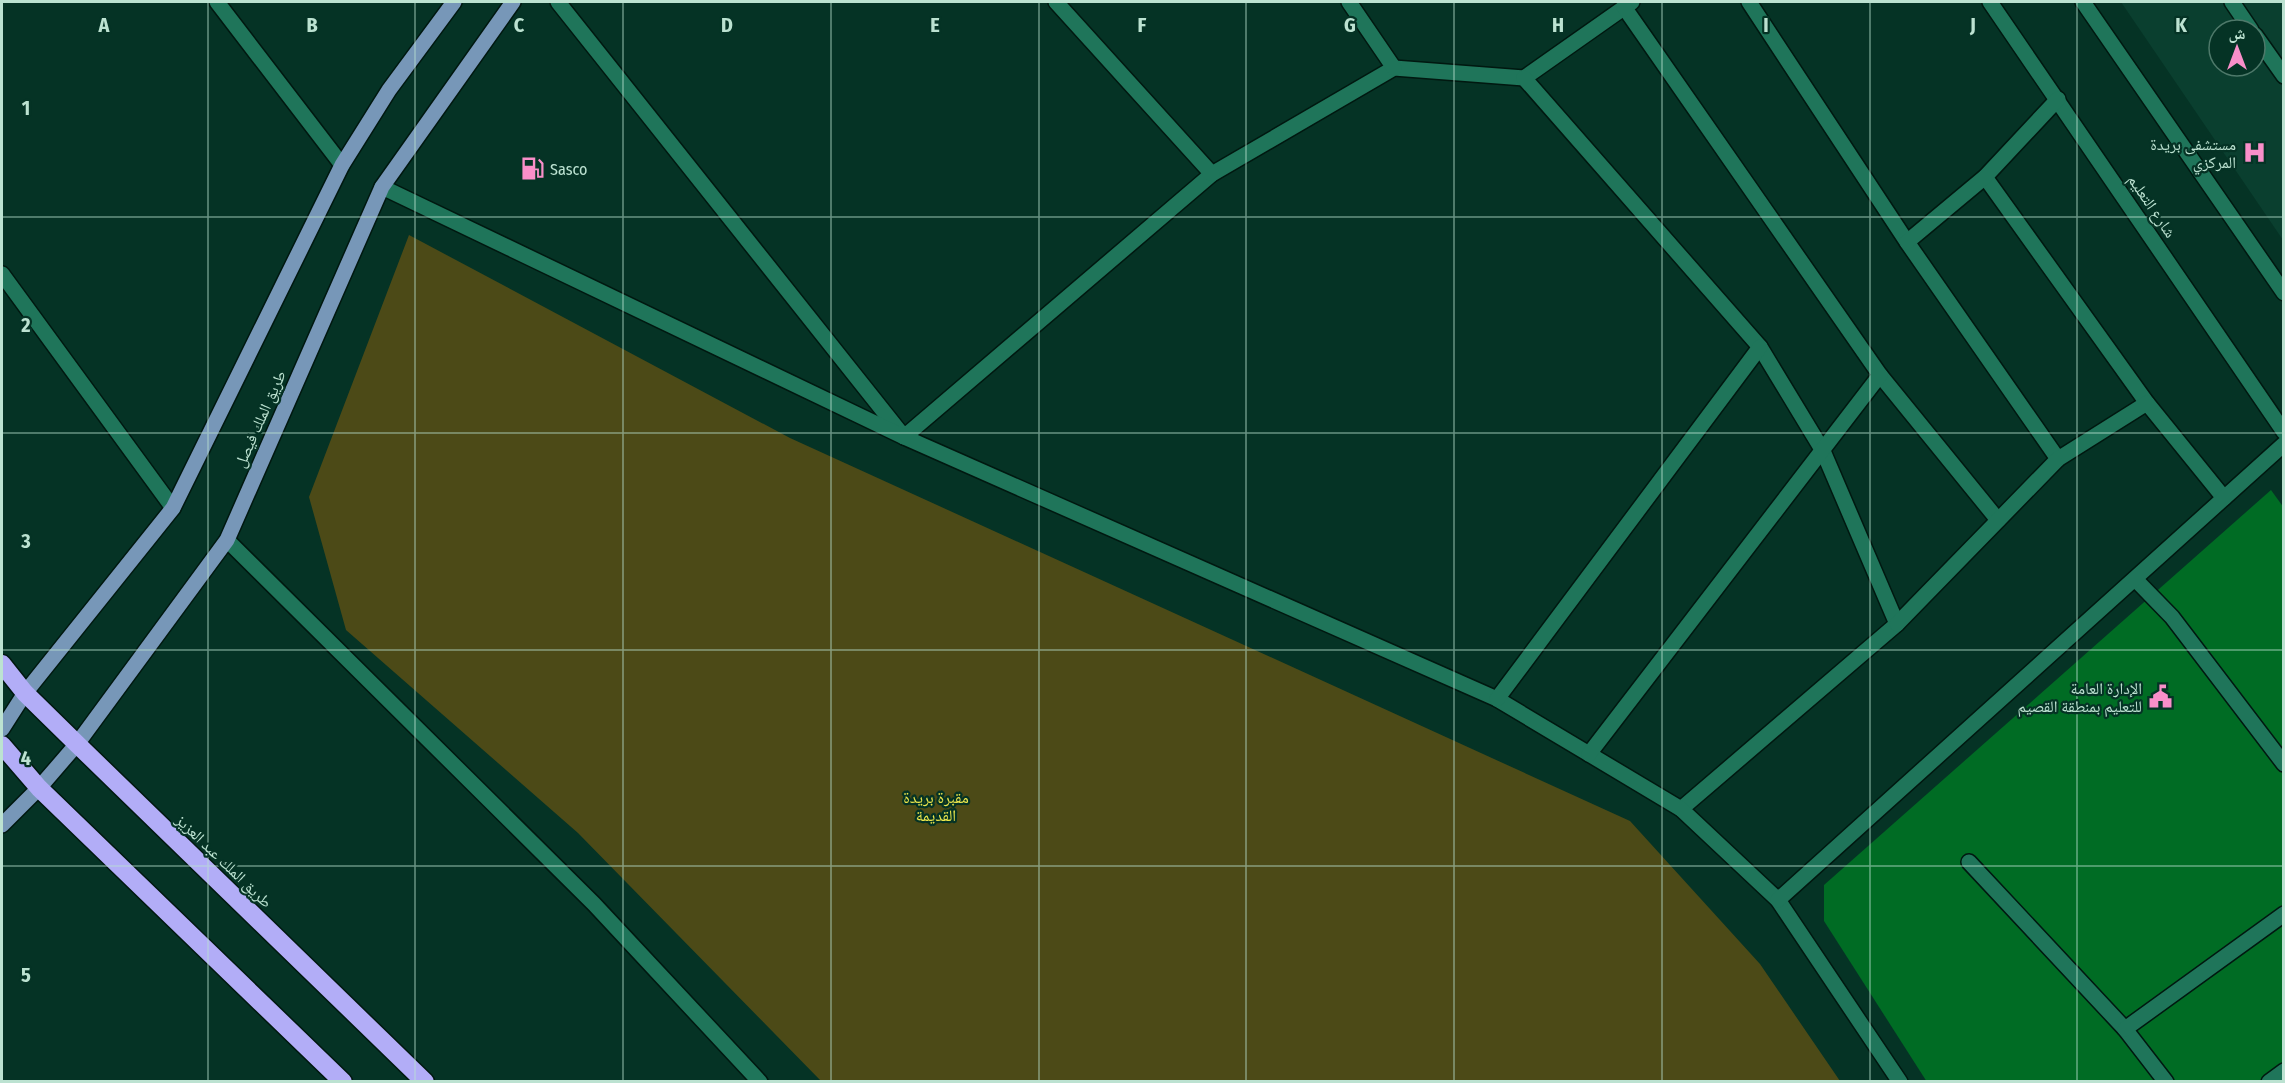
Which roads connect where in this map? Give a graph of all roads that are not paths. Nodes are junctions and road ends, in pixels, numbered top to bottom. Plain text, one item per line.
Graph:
1 (217, 2) edge
2 (454, 2) edge
3 (513, 2) edge
4 (558, 2) edge
5 (1056, 2) edge
6 (1349, 2) edge
7 (1749, 2) edge
8 (1990, 2) edge
9 (2084, 2) edge
10 (2233, 2) edge
11 (1628, 4) edge
12 (2243, 18) edge
13 (2267, 51) edge
14 (1394, 68) junction
15 (2282, 71) edge
16 (1524, 78) junction
17 (2058, 99) junction
18 (342, 165) junction
19 (1212, 174) junction
20 (1985, 177) junction
21 (382, 187) junction
22 (1907, 242) junction
23 (2, 274) edge
24 (2283, 293) edge
25 (1760, 347) junction
26 (1880, 375) junction
27 (2147, 403) junction
28 (2283, 432) edge
29 (904, 437) junction
30 (2283, 444) edge
31 (1823, 451) junction
32 (2058, 459) junction
33 (2224, 498) junction
34 (173, 508) junction
35 (1998, 520) junction
36 (227, 540) junction
37 (2135, 579) junction
38 (1897, 624) junction
39 (2, 664) edge
40 (26, 693) junction
41 (1497, 699) junction
42 (2, 729) edge
43 (76, 744) junction
44 (2, 745) edge
45 (1589, 754) junction
46 (2283, 764) edge
47 (39, 788) junction
48 (1682, 809) junction
49 (2, 825) edge
50 (1969, 862) dead end
51 (1778, 900) junction
52 (2283, 914) edge
53 (2125, 1029) junction
54 (2283, 1071) edge
55 (343, 1082) edge
56 (425, 1082) edge
57 (760, 1082) edge
58 (1900, 1082) edge
59 (2166, 1082) edge
60 (2269, 1082) edge

1 - 18 street
2 - 18 main road
3 - 21 main road, طريق الملك فيصل
4 - 29 street
5 - 19 street
6 - 14 street
7 - 22 street
8 - 17 street, شارع التعليم
9 - 24 street
10 - 12 street
11 - 16 street
11 - 26 street
13 - 15 street
14 - 16 street
14 - 19 street
16 - 25 street
17 - 20 street
17 - 28 street, شارع التعليم
18 - 34 main road
19 - 29 street
20 - 22 street
20 - 27 street
21 - 29 street
21 - 36 main road, طريق الملك فيصل
22 - 32 street
23 - 34 street
25 - 31 street
25 - 41 street
26 - 31 street
26 - 35 street
27 - 32 street
27 - 33 street
29 - 41 street
30 - 33 street
31 - 38 street
31 - 45 street
32 - 35 street
33 - 37 street
34 - 40 main road
35 - 38 street
36 - 43 main road, طريق الملك فيصل
36 - 57 street
37 - 46 street
37 - 51 street
38 - 48 street
39 - 40 highway, طريق الملك عبد العزيز
40 - 42 main road
40 - 43 highway, طريق الملك عبد العزيز
41 - 45 street
43 - 47 main road, طريق الملك فيصل
43 - 56 highway, طريق الملك عبد العزيز
44 - 47 highway
45 - 48 street
47 - 49 main road, طريق الملك فيصل
47 - 55 highway
48 - 51 street
50 - 53 street
51 - 58 street
52 - 53 street
53 - 59 street
54 - 60 street

